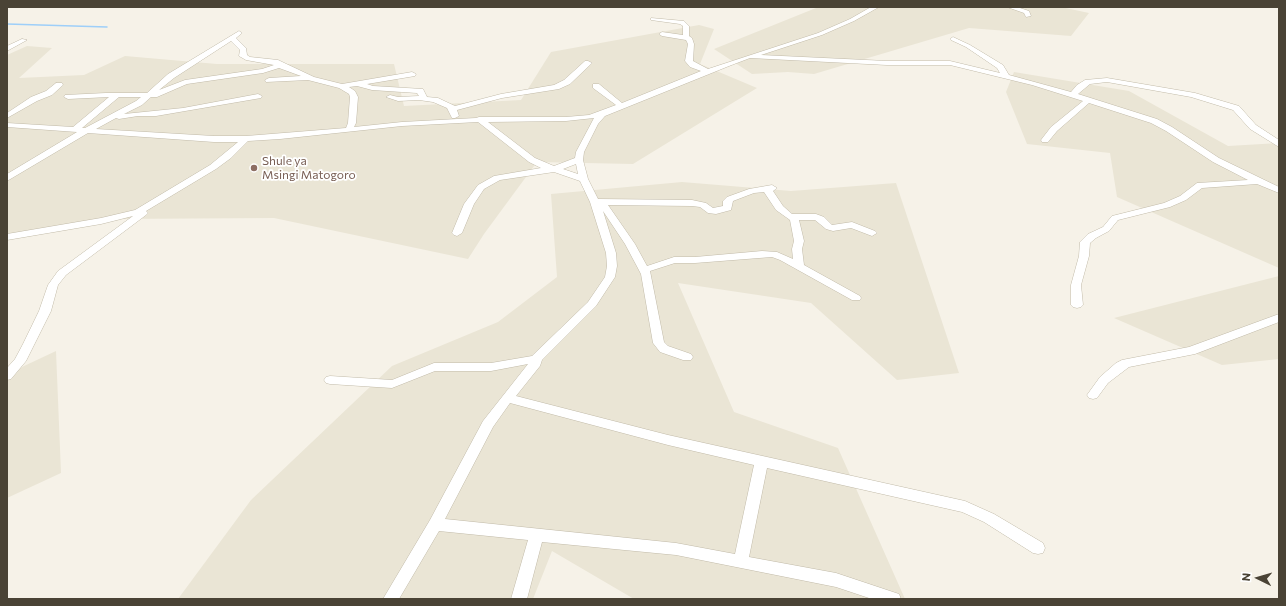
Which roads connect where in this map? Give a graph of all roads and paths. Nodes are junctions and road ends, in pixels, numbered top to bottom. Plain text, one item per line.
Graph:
1 (876, 7) edge
2 (1010, 7) edge
3 (1028, 16) dead end
4 (653, 19) dead end
5 (662, 34) dead end
6 (686, 37) junction
7 (953, 39) dead end
8 (24, 40) dead end
9 (7, 49) edge
10 (748, 57) junction
11 (588, 63) dead end
12 (280, 65) junction
13 (707, 72) junction
14 (412, 74) dead end
15 (1006, 76) junction
16 (310, 78) junction
17 (269, 80) dead end
18 (359, 84) junction
19 (59, 85) dead end
20 (342, 86) junction
21 (596, 86) dead end
22 (116, 95) junction
23 (1073, 95) junction
24 (258, 96) dead end
25 (68, 97) dead end
26 (146, 97) junction
27 (390, 97) dead end
28 (425, 98) junction
29 (1088, 100) junction
30 (620, 106) junction
31 (453, 109) junction
32 (602, 114) junction
33 (7, 116) edge
34 (479, 119) junction
35 (107, 120) junction
36 (456, 120) junction
37 (7, 125) edge
38 (349, 129) junction
39 (74, 130) junction
40 (85, 130) junction
41 (246, 139) junction
42 (1045, 140) dead end
43 (1279, 144) edge
44 (579, 159) junction
45 (552, 170) junction
46 (7, 178) edge
47 (584, 179) junction
48 (1257, 181) junction
49 (1279, 190) edge
50 (598, 202) junction
51 (149, 206) junction
52 (794, 218) junction
53 (457, 233) dead end
54 (872, 233) dead end
55 (7, 237) edge
56 (799, 266) junction
57 (644, 270) junction
58 (856, 298) dead end
59 (1077, 305) dead end
60 (1279, 318) edge
61 (688, 357) dead end
62 (536, 359) junction
63 (7, 376) edge
64 (330, 380) dead end
65 (1092, 395) dead end
66 (507, 398) junction
67 (762, 461) junction
68 (435, 524) junction
69 (537, 534) junction
70 (1038, 548) dead end
71 (741, 561) junction
72 (391, 599) edge
73 (519, 599) edge
74 (893, 599) edge

1 - 10 street
2 - 3 street
4 - 6 street
5 - 6 street
6 - 13 street
7 - 15 street
8 - 9 street
10 - 13 street
10 - 15 street
11 - 31 street
12 - 16 street
12 - 26 street
12 - 26 street
13 - 30 street
14 - 18 street
15 - 23 street
16 - 17 street
16 - 20 street
18 - 20 street
18 - 28 street
19 - 33 street
20 - 38 street
21 - 30 street
22 - 25 street
22 - 26 street
22 - 39 street
23 - 29 street
23 - 43 street
24 - 35 street
26 - 35 street
27 - 28 street
28 - 31 street
29 - 42 street
29 - 48 street
30 - 32 street
31 - 36 street
32 - 34 street
32 - 44 street
34 - 36 street
34 - 45 street
35 - 40 street
36 - 38 street
37 - 39 street
38 - 41 street
39 - 40 street
40 - 41 street
40 - 46 street
41 - 51 street
44 - 45 street
44 - 47 street
45 - 47 street
45 - 53 street
47 - 50 street
48 - 49 street
48 - 59 street
50 - 52 street
50 - 57 street
50 - 62 street
51 - 55 street
51 - 63 street
52 - 54 street
52 - 56 street
56 - 57 street
56 - 58 street
57 - 61 street
60 - 65 street
62 - 64 street
62 - 66 street
66 - 67 street
66 - 68 street
67 - 70 street
67 - 71 street
68 - 69 street
68 - 72 street
69 - 71 street
69 - 73 street
71 - 74 street

